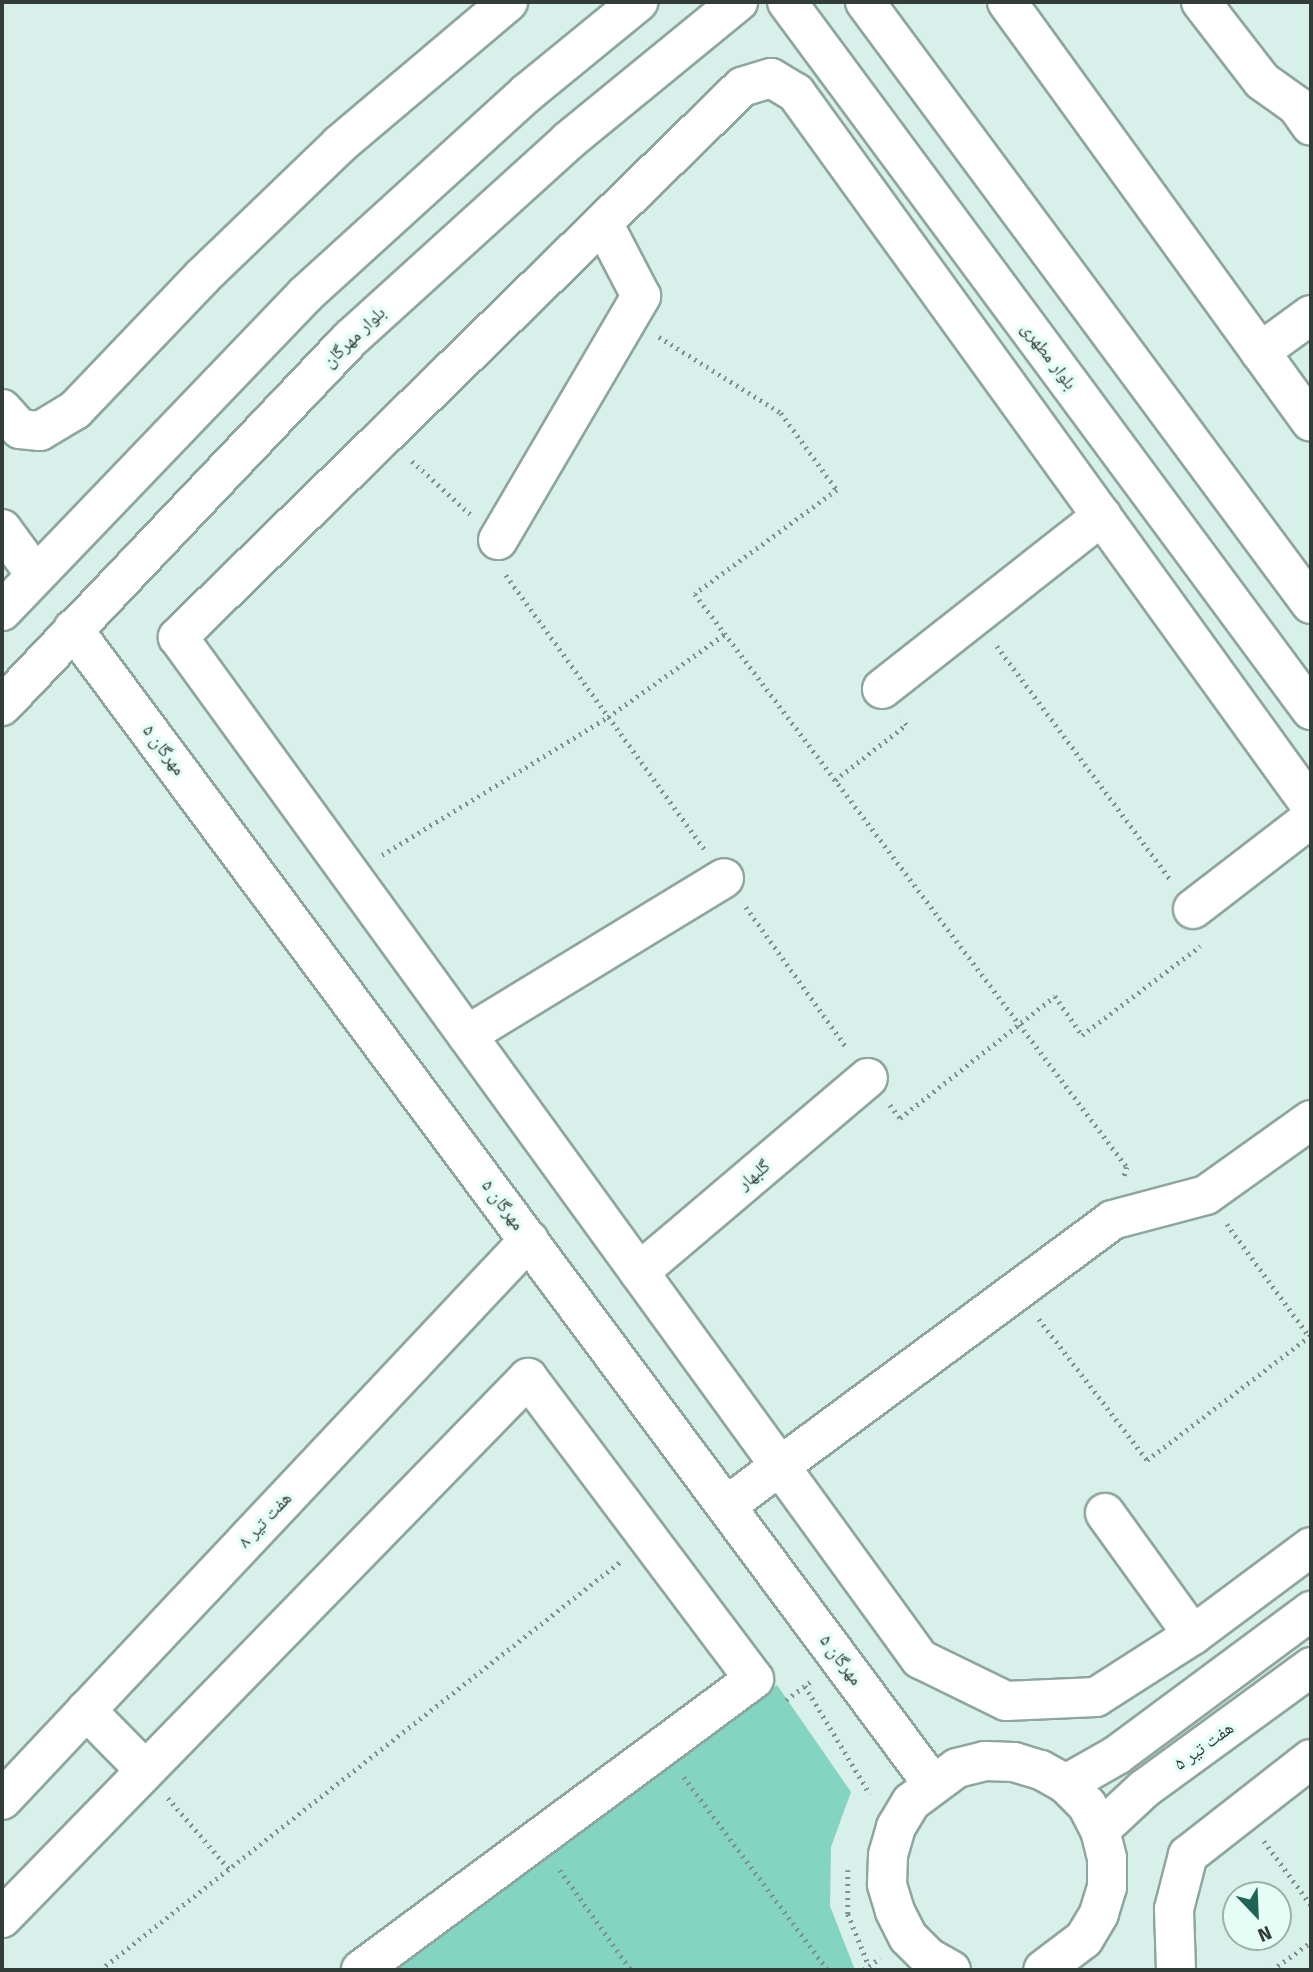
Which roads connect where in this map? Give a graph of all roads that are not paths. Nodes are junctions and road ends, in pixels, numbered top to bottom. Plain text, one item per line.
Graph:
1 (508, 2) edge
2 (638, 2) edge
3 (737, 2) edge
4 (787, 2) edge
5 (865, 2) edge
6 (1007, 2) edge
7 (1201, 2) edge
8 (1311, 126) edge
9 (603, 223) junction
10 (1311, 315) edge
11 (1260, 352) junction
12 (2, 409) edge
13 (1311, 422) edge
14 (1102, 516) junction
15 (2, 529) edge
16 (498, 540) road end
17 (35, 574) junction
18 (1311, 604) edge
19 (2, 611) edge
20 (73, 628) junction
21 (882, 689) road end
22 (2, 706) edge
23 (1311, 710) edge
24 (1311, 806) edge
25 (1311, 818) edge
26 (724, 878) road end
27 (1193, 909) road end
28 (467, 1035) junction
29 (868, 1078) road end
30 (1311, 1120) edge
31 (529, 1240) junction
32 (639, 1272) junction
33 (780, 1466) junction
34 (726, 1506) junction
35 (1105, 1513) dead end
36 (1311, 1547) edge
37 (1311, 1611) edge
38 (1193, 1635) junction
39 (1311, 1667) edge
40 (86, 1710) junction
41 (1311, 1759) edge
42 (144, 1769) junction
43 (932, 1783) junction
44 (1066, 1784) junction
45 (2, 1800) edge
46 (1100, 1830) junction
47 (2, 1918) edge
48 (1059, 1967) edge
49 (361, 1970) edge
50 (951, 1970) edge
51 (1177, 1970) edge

1 - 12 street
2 - 17 street
3 - 20 street, بلوار مهرگان
4 - 23 street, بلوار مطهری
5 - 18 street
6 - 11 street
7 - 8 street
9 - 14 street
9 - 16 street
9 - 28 street
10 - 11 street
11 - 13 street
14 - 21 street
14 - 24 street
15 - 17 street
17 - 19 street
20 - 22 street, بلوار مهرگان
20 - 31 street, مهرگان ۵
25 - 27 street
26 - 28 street
28 - 32 street
29 - 32 street, گلبهار
30 - 33 street
31 - 34 street, مهرگان ۵
31 - 40 street, هفت تیر ۸
32 - 33 street
33 - 34 street
33 - 38 street
34 - 43 street, مهرگان ۵
35 - 38 street
36 - 38 street
37 - 44 street
39 - 46 street, هفت تیر ۵
40 - 42 street
40 - 45 street, هفت تیر ۸
41 - 51 street
42 - 47 street
42 - 49 street
43 - 44 street
43 - 50 street
44 - 46 street
46 - 48 street

